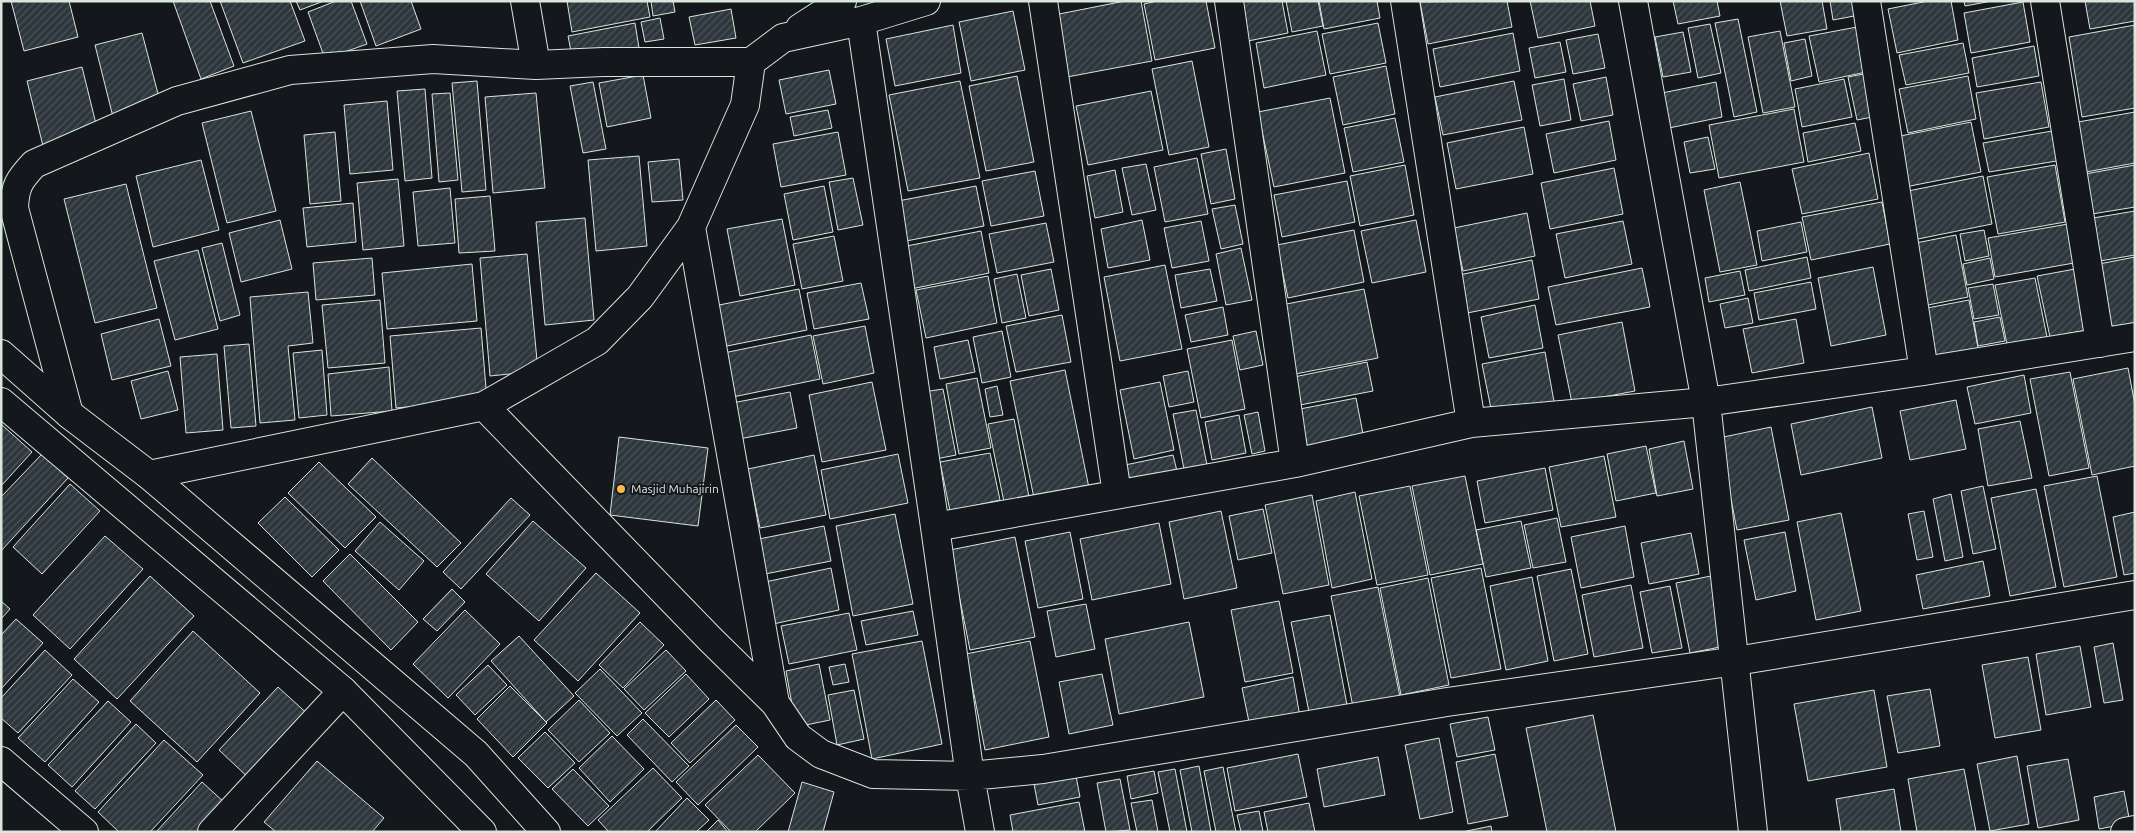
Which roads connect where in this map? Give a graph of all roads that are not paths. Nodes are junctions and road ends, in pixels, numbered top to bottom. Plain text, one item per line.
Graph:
1 (525, 1) edge
2 (842, 1) edge
3 (926, 1) edge
4 (1043, 1) edge
5 (1230, 1) edge
6 (1405, 1) edge
7 (1633, 1) edge
8 (1866, 1) edge
9 (2045, 1) edge
10 (861, 21) junction
11 (784, 38) junction
12 (751, 62) junction
13 (536, 65) junction
14 (691, 227) junction
15 (2135, 337) edge
16 (2100, 343) junction
17 (1, 354) edge
18 (1924, 371) junction
19 (1, 402) edge
20 (1706, 402) junction
21 (484, 406) junction
22 (69, 414) junction
23 (1471, 423) junction
24 (1295, 463) junction
25 (149, 475) junction
26 (1116, 494) junction
27 (935, 527) junction
28 (2135, 595) edge
29 (1736, 661) junction
30 (343, 691) junction
31 (775, 703) junction
32 (1, 761) edge
33 (970, 776) junction
34 (2135, 830) edge
35 (84, 832) edge
36 (212, 832) edge
37 (482, 832) edge
38 (546, 832) edge
39 (980, 832) edge
40 (1753, 832) edge
41 (2125, 832) edge

1 - 13 street
2 - 11 street
3 - 10 street
4 - 26 street
5 - 24 street
6 - 23 street
7 - 20 street
8 - 18 street
9 - 16 street
10 - 11 street
10 - 27 street
11 - 12 street
12 - 13 street
12 - 14 street
13 - 22 street
14 - 21 street
14 - 31 street
15 - 16 street
16 - 18 street
17 - 22 street
18 - 20 street
19 - 30 street
20 - 23 street
20 - 29 street
21 - 25 street
21 - 31 street
22 - 25 street
23 - 24 street
24 - 26 street
25 - 38 street
26 - 27 street
27 - 33 street
28 - 29 street
29 - 33 street
29 - 40 street
30 - 36 street
30 - 37 street
31 - 33 street
32 - 35 street
33 - 39 street
34 - 41 street

